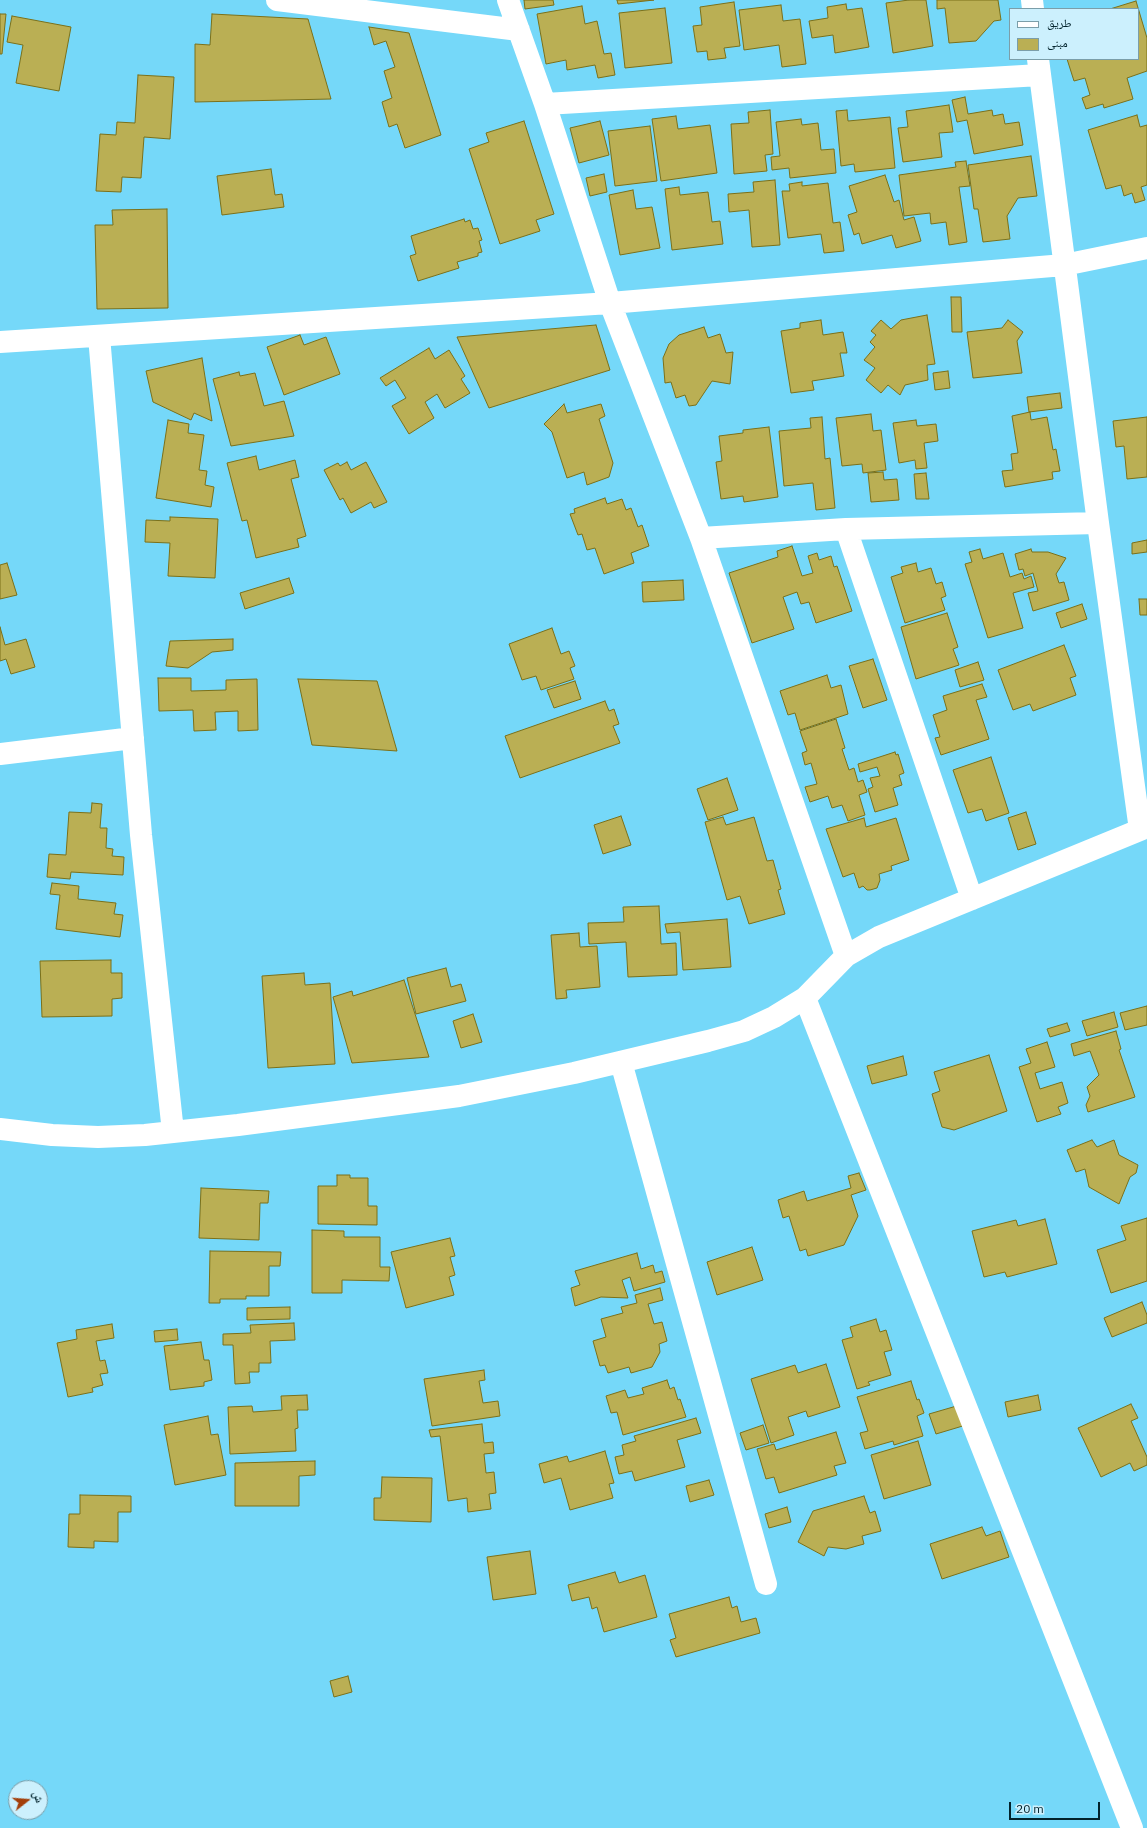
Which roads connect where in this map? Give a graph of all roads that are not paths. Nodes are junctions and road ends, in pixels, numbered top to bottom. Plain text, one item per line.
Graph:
1 (277, 0) edge
2 (508, 0) edge
3 (519, 30) junction
4 (1039, 67) edge
5 (545, 104) junction
6 (1147, 248) edge
7 (1064, 265) junction
8 (610, 303) junction
9 (99, 336) junction
10 (0, 342) edge
11 (1098, 523) junction
12 (846, 529) junction
13 (701, 538) junction
14 (133, 738) junction
15 (0, 754) edge
16 (1144, 829) edge
17 (972, 899) junction
18 (846, 956) junction
19 (805, 998) junction
20 (621, 1062) junction
21 (0, 1129) edge
22 (173, 1132) junction
23 (766, 1584) dead end
24 (1132, 1828) edge

1 - 3 street
2 - 3 street
3 - 5 street
4 - 5 street
4 - 7 street
5 - 8 street
6 - 7 street
7 - 8 street
7 - 11 street
8 - 9 street
8 - 13 street
9 - 10 street
9 - 14 street
11 - 12 street
11 - 16 street
12 - 13 street
12 - 17 street
13 - 18 street
14 - 15 street
14 - 22 street
16 - 17 street
17 - 18 street
18 - 19 street
19 - 20 street
19 - 24 street
20 - 22 street
20 - 23 street
21 - 22 street

